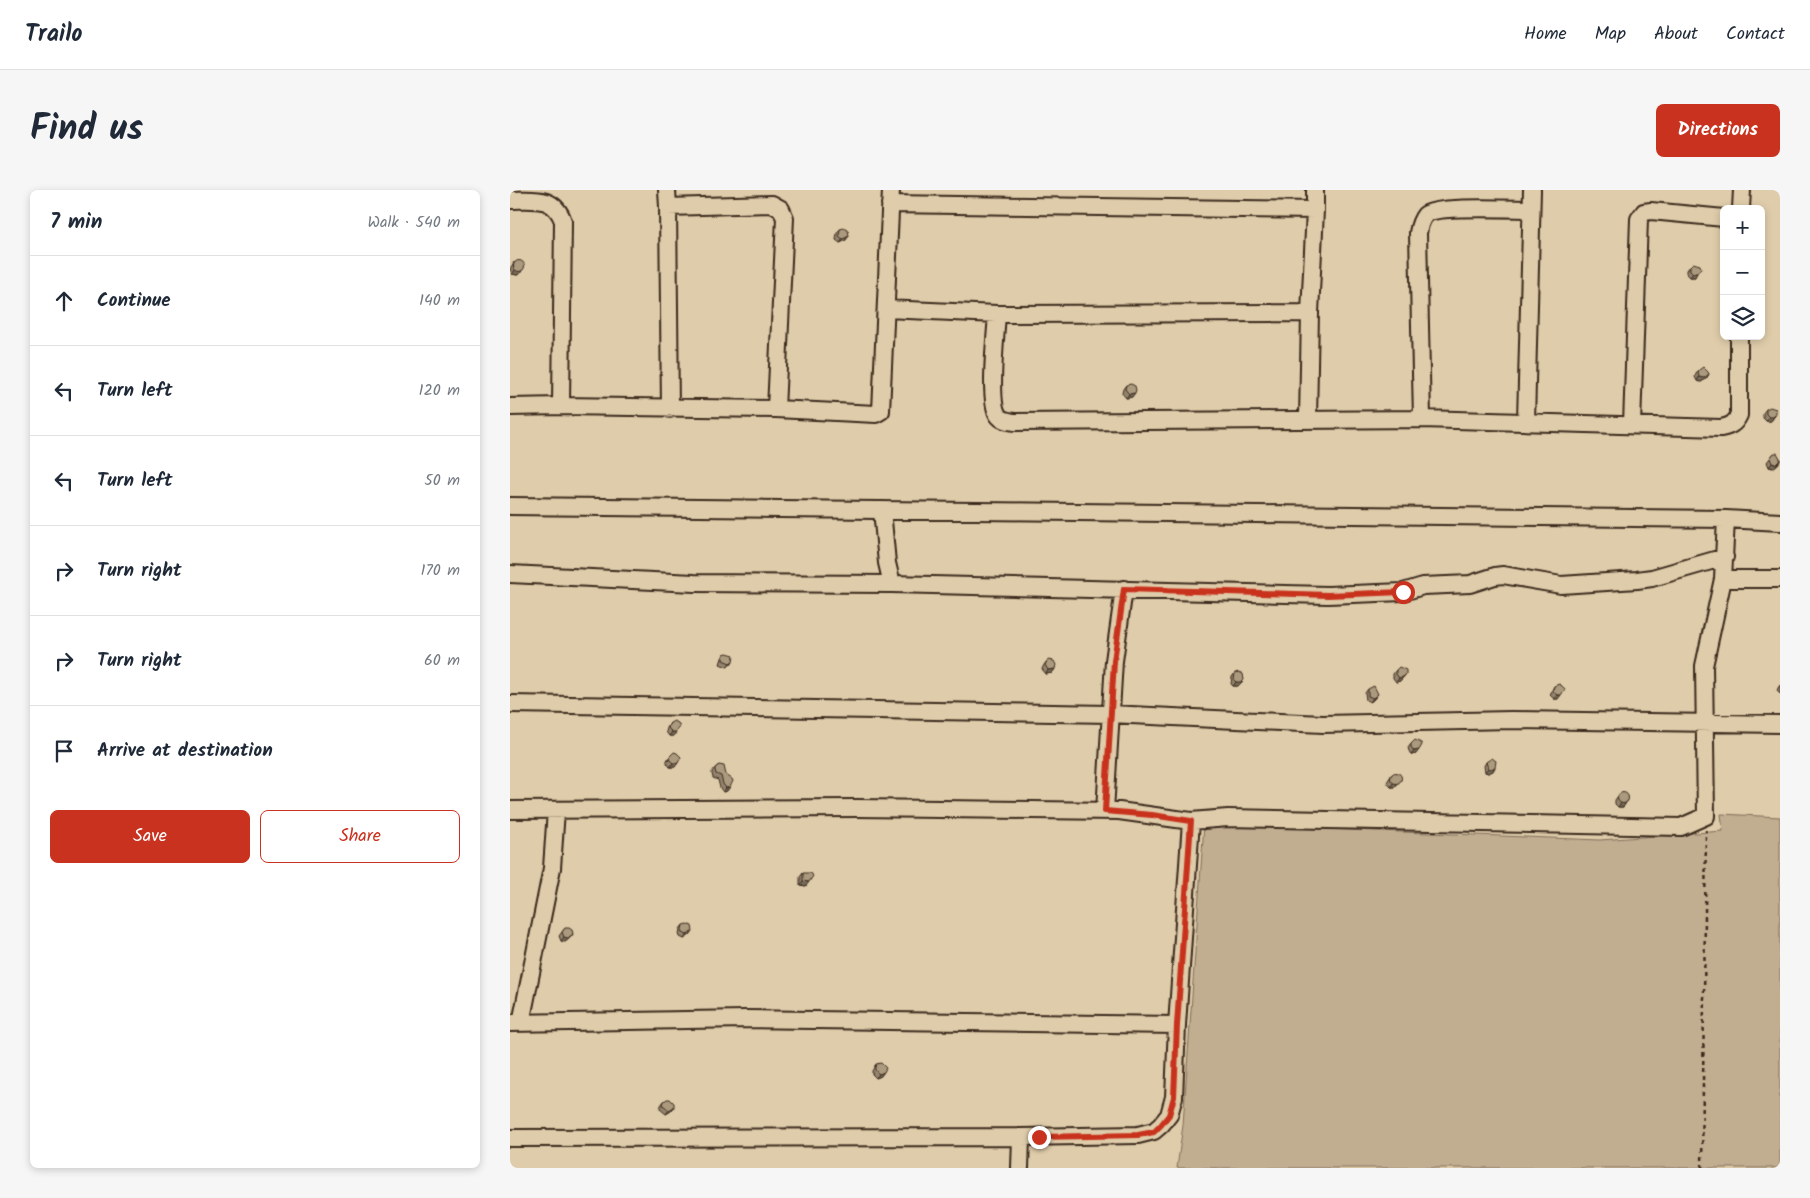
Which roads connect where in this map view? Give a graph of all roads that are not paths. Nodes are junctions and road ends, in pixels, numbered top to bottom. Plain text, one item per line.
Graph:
1 (667, 190) edge
2 (1315, 190) edge
3 (1532, 190) edge
4 (1742, 190) edge
5 (890, 197) edge
6 (510, 200) edge
7 (1741, 205) edge
8 (668, 207) junction
9 (1531, 209) junction
10 (1315, 210) junction
11 (1720, 218) edge
12 (886, 309) junction
13 (1310, 313) junction
14 (997, 314) junction
15 (1739, 340) edge
16 (561, 406) junction
17 (510, 407) edge
18 (670, 409) junction
19 (776, 409) junction
20 (1308, 420) junction
21 (1422, 420) junction
22 (1526, 421) junction
23 (1632, 425) junction
24 (510, 506) edge
25 (882, 510) junction
26 (1726, 519) junction
27 (1780, 522) edge
28 (1725, 557) junction
29 (510, 574) edge
30 (1723, 579) junction
31 (1780, 579) edge
32 (892, 584) junction
33 (1124, 589) junction
34 (510, 704) edge
35 (1110, 714) junction
36 (1705, 722) junction
37 (1780, 724) edge
38 (510, 810) edge
39 (556, 810) junction
40 (1105, 811) junction
41 (1191, 821) junction
42 (515, 1023) edge
43 (1177, 1025) junction
44 (1022, 1137) junction
45 (510, 1138) edge
46 (1020, 1168) edge

1 - 8 street
2 - 10 street
3 - 9 street
4 - 7 street
5 - 10 street
5 - 12 street
6 - 16 street
8 - 18 street
8 - 19 street
9 - 21 street
9 - 22 street
10 - 13 street
11 - 23 street
12 - 14 street
12 - 19 street
13 - 14 street
13 - 20 street
14 - 20 street
15 - 23 street
16 - 17 street
16 - 18 street
18 - 19 street
20 - 21 street
21 - 22 street
22 - 23 street
24 - 25 street
25 - 26 street
25 - 32 street
26 - 27 street
26 - 28 street
28 - 30 street
28 - 33 street
29 - 32 street
30 - 31 street
30 - 36 street
32 - 33 street
33 - 35 street
34 - 35 street
35 - 36 street
35 - 40 street
36 - 37 street
36 - 41 street
38 - 39 street
39 - 40 street
39 - 42 street
40 - 41 street
41 - 43 street
42 - 43 street
43 - 44 street
44 - 45 street
44 - 46 street

